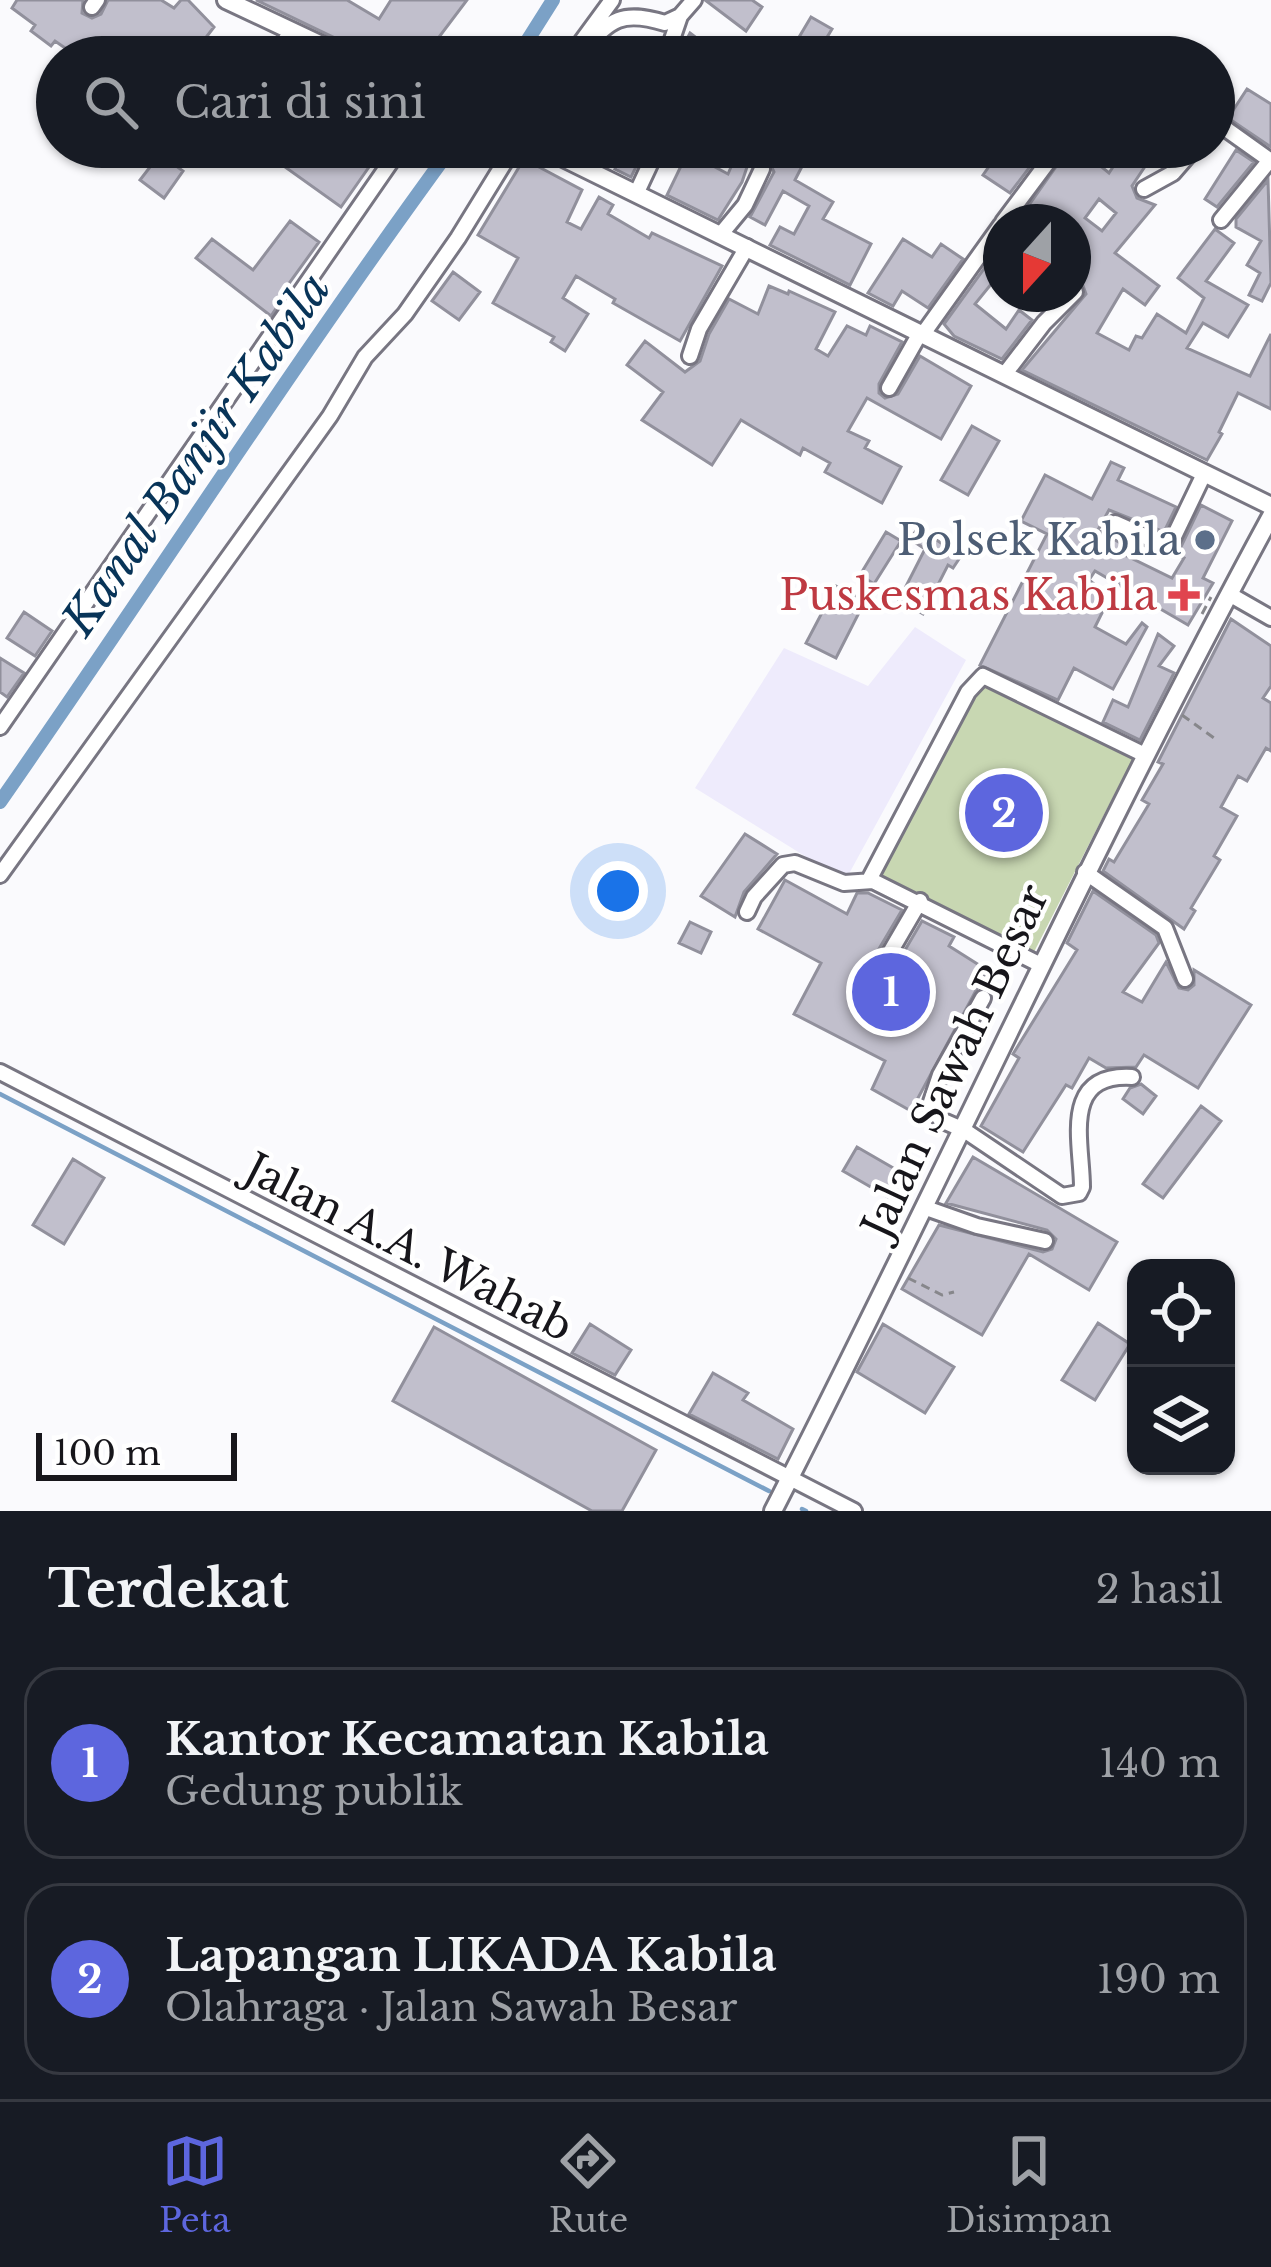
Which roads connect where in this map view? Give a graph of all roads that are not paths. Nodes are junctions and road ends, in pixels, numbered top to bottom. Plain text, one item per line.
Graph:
1 (226, 0) edge
2 (612, 0) edge
3 (694, 0) edge
4 (680, 16) junction
5 (292, 31) junction
6 (288, 36) edge
7 (303, 36) edge
8 (583, 36) edge
9 (597, 36) edge
10 (674, 36) edge
11 (1235, 135) edge
12 (1270, 160) edge
13 (386, 168) edge
14 (500, 168) edge
15 (586, 168) edge
16 (648, 168) edge
17 (1043, 168) edge
18 (1177, 168) edge
19 (761, 169) dead end
20 (1144, 189) dead end
21 (637, 192) junction
22 (1017, 204) edge
23 (1221, 220) dead end
24 (721, 234) junction
25 (747, 247) junction
26 (983, 250) edge
27 (1054, 312) edge
28 (921, 334) junction
29 (690, 356) dead end
30 (1004, 375) junction
31 (889, 388) dead end
32 (1204, 474) junction
33 (1271, 506) edge
34 (1271, 516) edge
35 (1115, 523) dead end
36 (1229, 594) junction
37 (1271, 617) edge
38 (937, 705) dead end
39 (955, 716) junction
40 (0, 727) edge
41 (1145, 754) junction
42 (1085, 872) junction
43 (0, 875) edge
44 (869, 880) junction
45 (920, 901) junction
46 (747, 912) dead end
47 (1041, 965) junction
48 (1185, 980) dead end
49 (864, 997) dead end
50 (983, 998) dead end
51 (0, 1072) edge
52 (1132, 1077) dead end
53 (964, 1130) junction
54 (926, 1208) junction
55 (1045, 1241) dead end
56 (789, 1480) junction
57 (772, 1511) edge
58 (854, 1511) edge

1 - 5 main road
2 - 8 street
3 - 4 street
4 - 9 street
4 - 10 street
5 - 6 street
5 - 7 main road
11 - 12 street
12 - 23 street
13 - 40 street
14 - 43 street
15 - 21 main road
16 - 21 street
17 - 22 street
18 - 20 street
19 - 24 street
21 - 24 main road
24 - 25 main road
25 - 28 main road
25 - 29 street
26 - 28 street
27 - 30 street
28 - 30 main road
28 - 31 street
30 - 32 main road
32 - 33 main road
32 - 35 street
34 - 36 main road, Jalan Sawah Besar
36 - 37 street
36 - 41 main road, Jalan Sawah Besar
38 - 39 street
39 - 41 street
39 - 44 street
41 - 42 main road, Jalan Sawah Besar
42 - 47 main road, Jalan Sawah Besar
42 - 48 street
44 - 45 street
44 - 46 street
45 - 47 street
45 - 49 street
47 - 53 main road, Jalan Sawah Besar
50 - 53 street
51 - 56 street, Jalan A.A. Wahab
52 - 53 street
53 - 54 main road, Jalan Sawah Besar
54 - 55 street
54 - 56 main road, Jalan Sawah Besar
56 - 57 main road, Jalan Sawah Besar
56 - 58 street, Jalan A.A. Wahab

